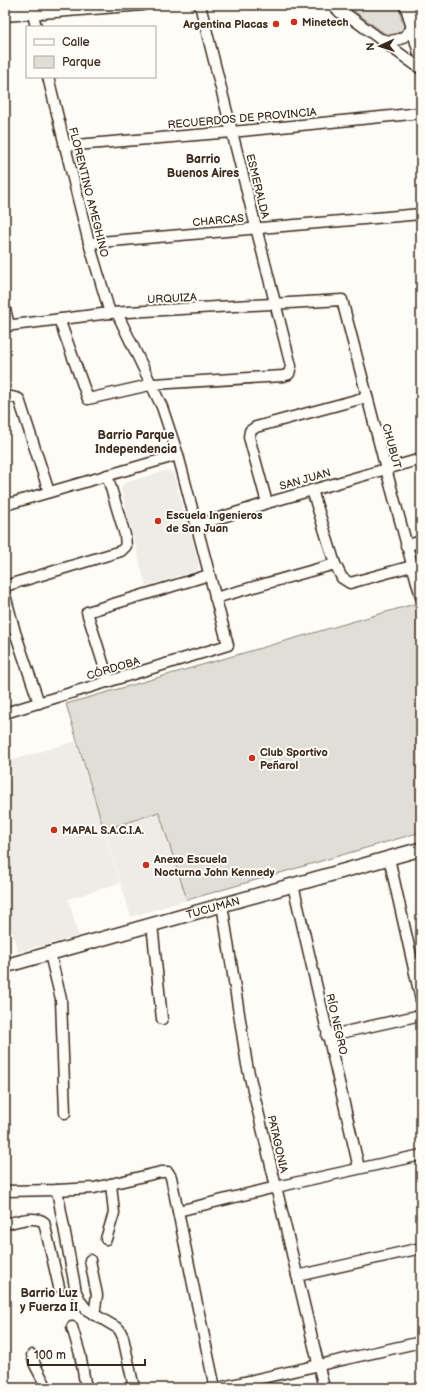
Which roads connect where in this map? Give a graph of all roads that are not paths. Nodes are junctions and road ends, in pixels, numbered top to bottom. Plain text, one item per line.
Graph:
1 (58, 5) edge
2 (142, 5) edge
3 (200, 5) edge
4 (407, 5) edge
5 (337, 7) edge
6 (5, 8) edge
7 (33, 14) junction
8 (5, 16) edge
9 (36, 26) edge
10 (413, 27) junction
11 (380, 40) junction
12 (421, 55) edge
13 (421, 69) edge
14 (48, 78) edge
15 (421, 113) edge
16 (232, 132) junction
17 (64, 146) junction
18 (421, 214) edge
19 (256, 229) junction
20 (89, 243) junction
21 (342, 300) joint
22 (275, 304) junction
23 (5, 309) edge
24 (113, 313) junction
25 (59, 319) junction
26 (7, 326) edge
27 (151, 384) junction
28 (367, 397) junction
29 (5, 398) edge
30 (178, 455) junction
31 (421, 459) edge
32 (386, 469) junction
33 (107, 475) junction
34 (312, 490) junction
35 (49, 492) junction
36 (267, 503) junction
37 (5, 505) edge
38 (197, 525) junction
39 (421, 541) edge
40 (406, 546) junction
41 (335, 564) junction
42 (412, 566) junction
43 (209, 575) junction
44 (5, 586) edge
45 (5, 595) edge
46 (421, 597) edge
47 (215, 598) junction
48 (15, 632) junction
49 (5, 635) edge
50 (228, 645) joint
51 (109, 682) junction
52 (39, 703) junction
53 (5, 713) edge
54 (421, 849) edge
55 (389, 858) junction
56 (293, 885) junction
57 (222, 904) junction
58 (152, 924) junction
59 (50, 954) junction
60 (5, 966) edge
61 (421, 1000) edge
62 (421, 1015) edge
63 (162, 1019) dead end
64 (327, 1036) junction
65 (65, 1113) dead end
66 (421, 1155) edge
67 (359, 1168) junction
68 (112, 1184) junction
69 (276, 1187) junction
70 (57, 1190) junction
71 (5, 1191) edge
72 (178, 1211) junction
73 (5, 1224) edge
74 (106, 1239) dead end
75 (421, 1248) edge
76 (90, 1260) dead end
77 (297, 1276) junction
78 (59, 1287) dead end
79 (94, 1315) junction
80 (72, 1327) dead end
81 (421, 1342) edge
82 (32, 1355) dead end
83 (318, 1365) junction
84 (47, 1388) edge
85 (86, 1388) edge
86 (134, 1388) edge
87 (217, 1388) edge
88 (324, 1388) edge

1 - 6 highway
2 - 7 street
3 - 16 street, ESMERALDA
4 - 10 main road
5 - 11 street
7 - 8 street
7 - 9 street
10 - 11 street
10 - 12 main road
11 - 13 street
14 - 17 street, FLORENTINO AMEGHINO
15 - 16 street, RECUERDOS DE PROVINCIA
16 - 17 street, RECUERDOS DE PROVINCIA
16 - 19 street, ESMERALDA
17 - 20 street, FLORENTINO AMEGHINO
18 - 19 street, CHARCAS
19 - 20 street, CHARCAS
19 - 22 street, ESMERALDA
20 - 24 street, FLORENTINO AMEGHINO
21 - 22 street, URQUIZA
21 - 28 street, CHUBUT
22 - 24 street, URQUIZA
22 - 27 street, ESMERALDA
23 - 26 street
24 - 25 street, URQUIZA
24 - 27 street, FLORENTINO AMEGHINO
25 - 26 street, URQUIZA
25 - 27 street
27 - 30 street, FLORENTINO AMEGHINO
28 - 32 street, CHUBUT
28 - 36 street
29 - 35 street
30 - 33 street
30 - 38 street, FLORENTINO AMEGHINO
31 - 32 street, SAN JUAN
32 - 34 street, SAN JUAN
32 - 40 street, CHUBUT
33 - 35 street
33 - 44 street
34 - 36 street, SAN JUAN
34 - 41 street
35 - 37 street
36 - 38 street, SAN JUAN
38 - 43 street, FLORENTINO AMEGHINO
39 - 40 street
40 - 42 street, CHUBUT
41 - 42 street
41 - 47 street
42 - 46 street, CHUBUT
43 - 47 street, FLORENTINO AMEGHINO
43 - 51 street
45 - 48 street
47 - 50 street, FLORENTINO AMEGHINO
48 - 49 street
48 - 52 street
50 - 51 street, CÓRDOBA
51 - 52 street, CÓRDOBA
52 - 53 street, CÓRDOBA
54 - 55 main road, TUCUMÁN
55 - 56 main road, TUCUMÁN
55 - 61 street
56 - 57 main road, TUCUMÁN
56 - 64 street, RÍO NEGRO
57 - 58 main road, TUCUMÁN
57 - 69 street, PATAGONIA
58 - 59 main road, TUCUMÁN
58 - 63 street
59 - 60 main road, TUCUMÁN
59 - 65 street
62 - 64 street
64 - 67 street, RÍO NEGRO
66 - 67 street
67 - 69 street
68 - 70 street
68 - 72 street
68 - 74 street
69 - 72 street
69 - 77 street, PATAGONIA
70 - 71 street
70 - 79 street
72 - 87 street
73 - 78 street
75 - 77 street
76 - 79 street
77 - 83 street, PATAGONIA
79 - 86 street
80 - 85 street
81 - 83 street
82 - 84 street
83 - 87 street
83 - 88 street, PATAGONIA

